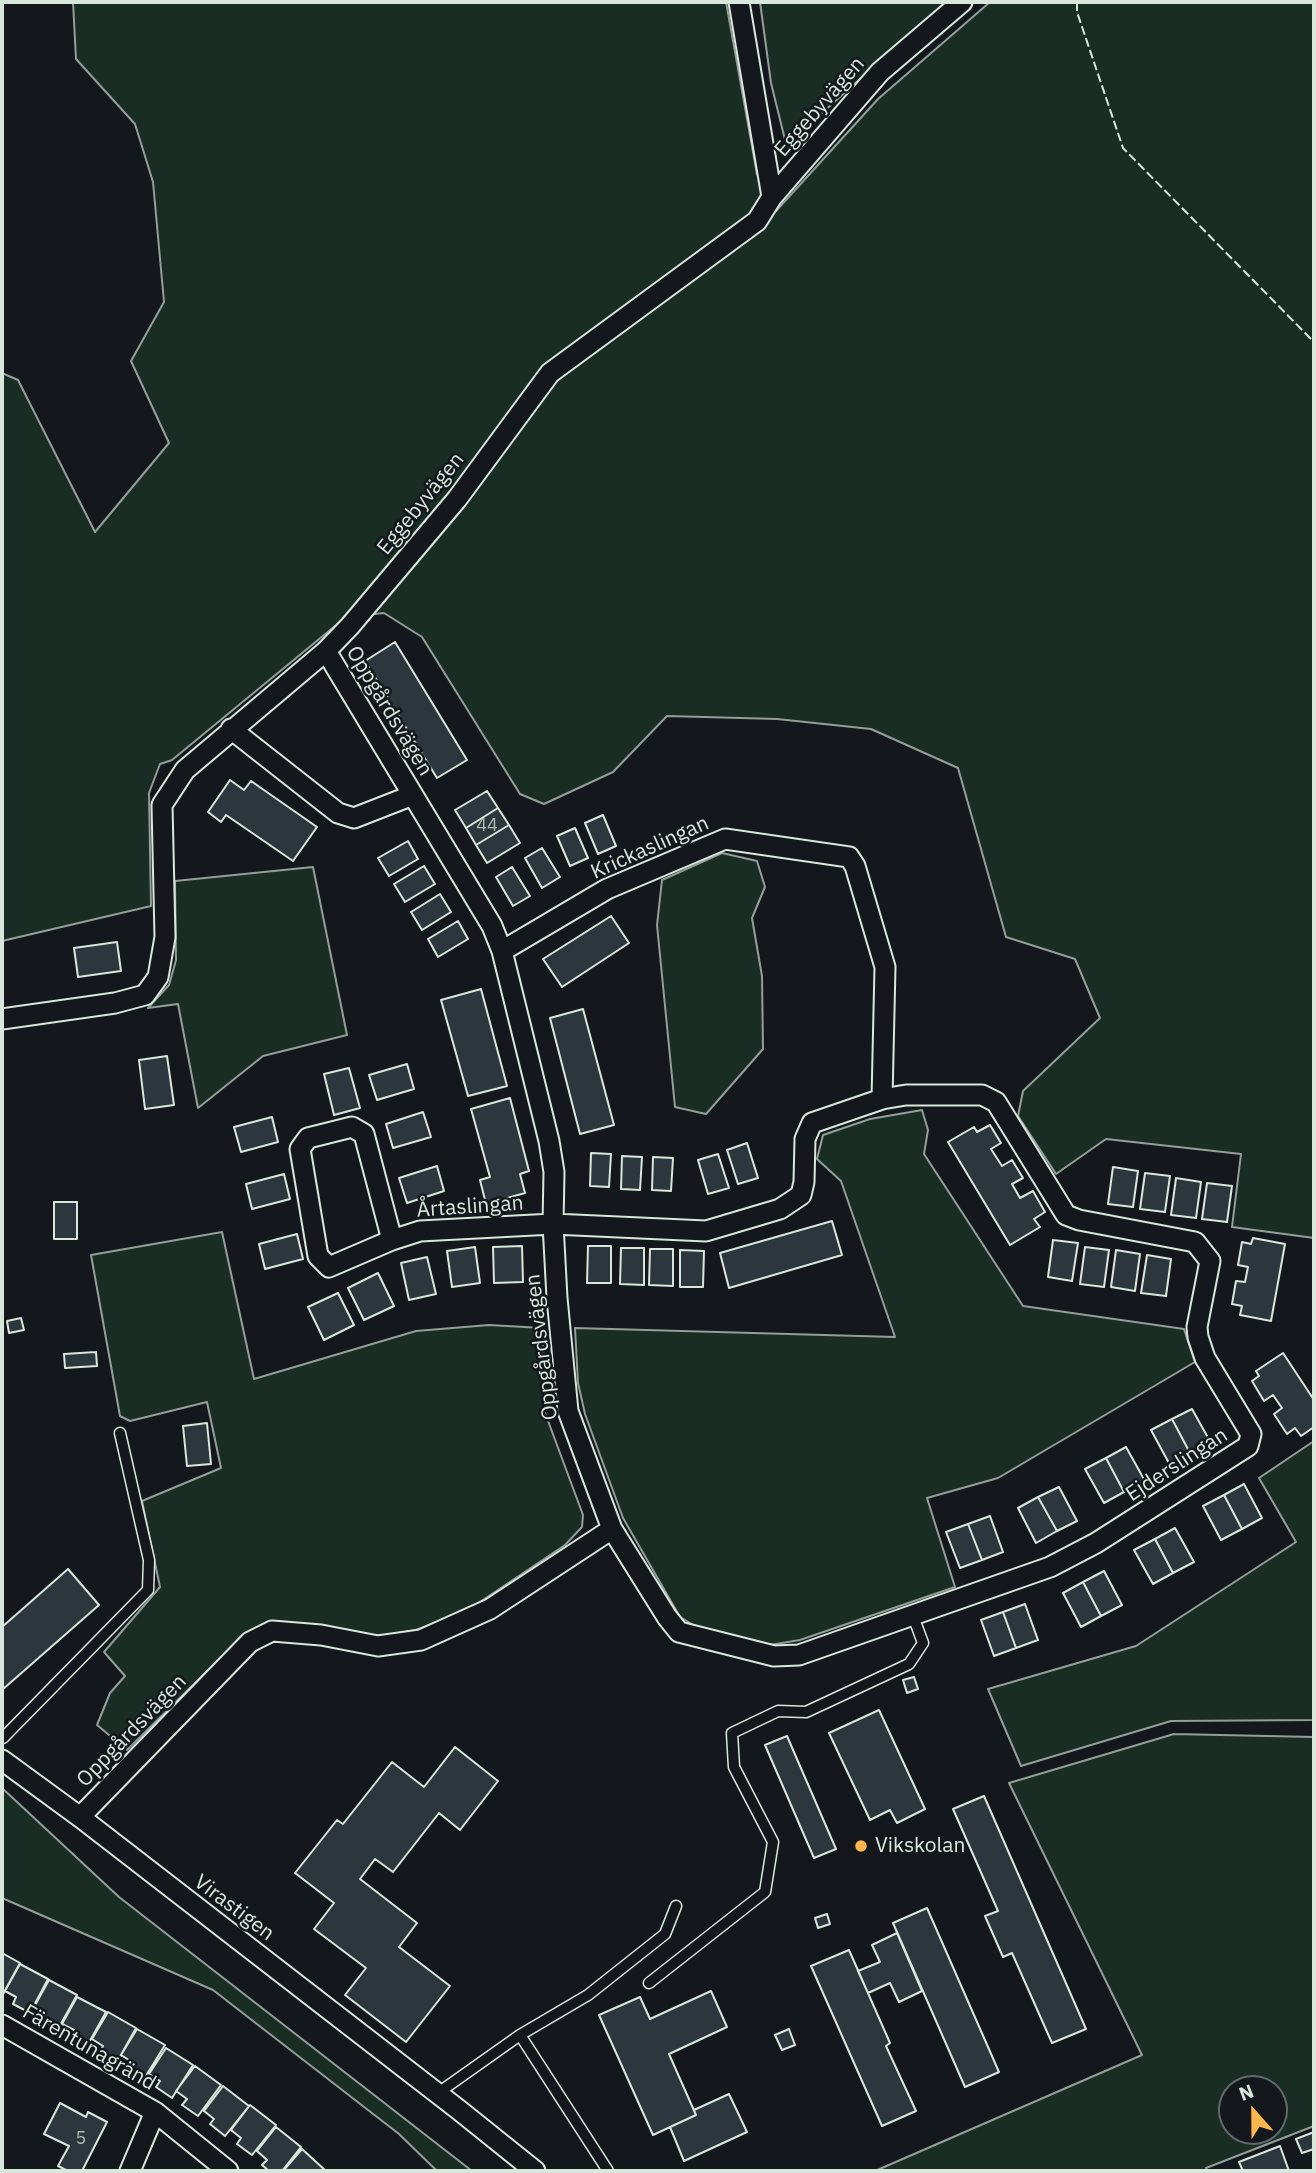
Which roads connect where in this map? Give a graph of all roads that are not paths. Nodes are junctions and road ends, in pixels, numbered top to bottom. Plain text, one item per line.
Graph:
1 (739, 2) edge
2 (962, 2) edge
3 (772, 197) junction
4 (326, 651) junction
5 (231, 729) junction
6 (412, 795) junction
7 (502, 951) junction
8 (2, 1020) edge
9 (882, 1099) junction
10 (553, 1224) junction
11 (392, 1240) junction
12 (120, 1433) dead end
13 (612, 1529) junction
14 (913, 1616) junction
15 (2, 1741) edge
16 (2, 1760) edge
17 (80, 1817) junction
18 (676, 1906) dead end
19 (649, 1983) dead end
20 (2, 2025) edge
21 (520, 2035) junction
22 (438, 2093) junction
23 (155, 2112) junction
24 (130, 2171) edge
25 (228, 2171) edge
26 (535, 2171) edge
27 (608, 2171) edge

1 - 3 street
2 - 3 street, Eggebyvägen
3 - 4 street, Eggebyvägen
4 - 5 street, Eggebyvägen
4 - 6 street, Oppgårdsvägen
5 - 6 street, Oppgårdsvägen
5 - 8 street, Eggebyvägen
6 - 7 street, Oppgårdsvägen
7 - 9 street, Krickaslingan
7 - 10 street, Oppgårdsvägen
9 - 10 street
9 - 14 street, Ejderslingan
10 - 11 street, Årtaslingan
10 - 13 street, Oppgårdsvägen
11 - 11 street, Årtaslingan
12 - 15 lane
13 - 14 street, Ejderslingan
13 - 17 street, Oppgårdsvägen
14 - 19 lane
16 - 17 street, Virastigen
17 - 22 street, Virastigen
18 - 21 lane
20 - 23 street, Färentunagränd
21 - 22 lane
21 - 27 lane
22 - 26 street, Virastigen
23 - 24 street, Färentunagränd
23 - 25 street, Färentunagränd

